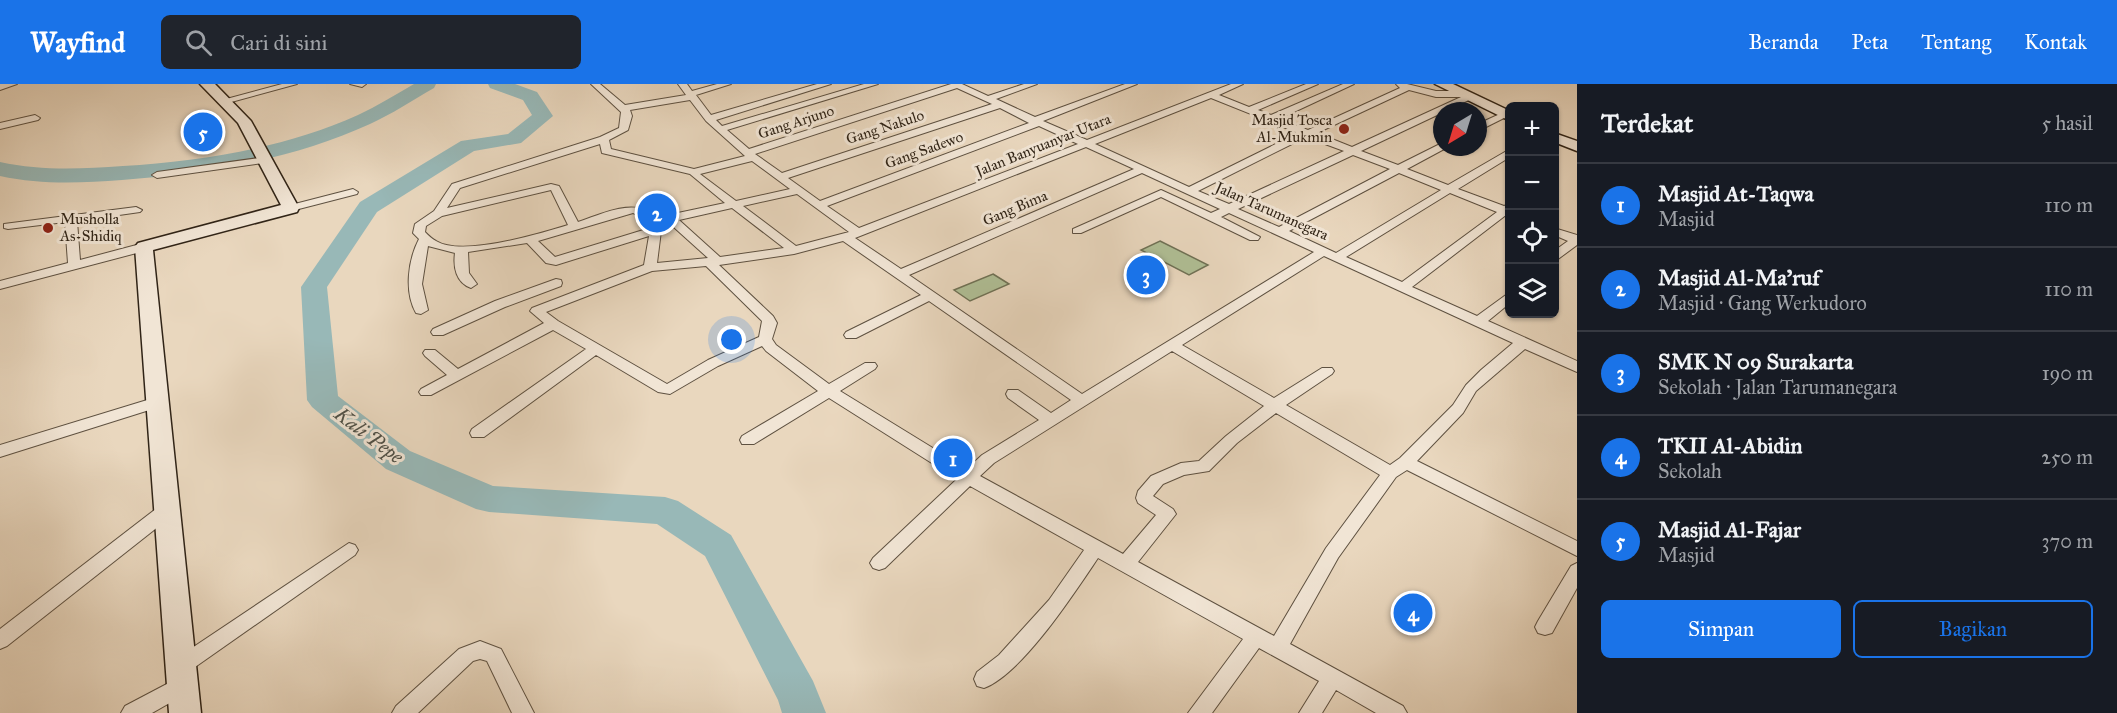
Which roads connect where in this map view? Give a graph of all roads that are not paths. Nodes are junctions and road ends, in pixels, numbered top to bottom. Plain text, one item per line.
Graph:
1 (13, 84) edge
2 (207, 84) edge
3 (293, 84) edge
4 (354, 84) edge
5 (362, 84) edge
6 (595, 84) edge
7 (682, 84) edge
8 (727, 84) edge
9 (827, 84) edge
10 (874, 84) edge
11 (1033, 84) edge
12 (1133, 84) edge
13 (1239, 84) edge
14 (1314, 84) edge
15 (1350, 84) edge
16 (1398, 84) edge
17 (1442, 84) edge
18 (957, 85) edge
19 (0, 87) edge
20 (1408, 87) junction
21 (691, 95) junction
22 (1211, 95) junction
23 (1465, 95) junction
24 (988, 99) junction
25 (224, 100) junction
26 (1000, 105) junction
27 (624, 108) junction
28 (1250, 110) junction
29 (1505, 115) edge
30 (1505, 117) edge
31 (35, 118) dead end
32 (710, 119) junction
33 (1270, 119) junction
34 (1036, 122) junction
35 (1487, 124) edge
36 (0, 126) edge
37 (721, 129) junction
38 (1306, 133) junction
39 (1559, 139) edge
40 (601, 140) junction
41 (1085, 144) junction
42 (1577, 146) edge
43 (1433, 150) edge
44 (1352, 152) junction
45 (1505, 154) edge
46 (750, 156) junction
47 (265, 160) junction
48 (1396, 169) junction
49 (1141, 170) junction
50 (695, 172) junction
51 (157, 175) dead end
52 (780, 177) junction
53 (1448, 190) junction
54 (798, 191) junction
55 (1189, 191) junction
56 (353, 192) dead end
57 (819, 205) junction
58 (734, 206) junction
59 (291, 208) junction
60 (1229, 208) junction
61 (1505, 209) edge
62 (136, 210) dead end
63 (1505, 212) edge
64 (438, 213) junction
65 (1211, 217) junction
66 (71, 218) junction
67 (661, 223) junction
68 (8, 226) dead end
69 (574, 226) junction
70 (1077, 231) dead end
71 (1281, 231) junction
72 (1559, 233) edge
73 (852, 235) junction
74 (1254, 237) dead end
75 (530, 239) junction
76 (1577, 239) edge
77 (423, 241) junction
78 (144, 247) junction
79 (462, 250) junction
80 (794, 250) junction
81 (1331, 254) junction
82 (1559, 254) edge
83 (713, 261) junction
84 (74, 265) junction
85 (650, 267) junction
86 (901, 274) junction
87 (555, 283) dead end
88 (471, 284) dead end
89 (0, 285) edge
90 (1404, 287) junction
91 (931, 295) junction
92 (518, 297) junction
93 (1505, 299) edge
94 (421, 310) dead end
95 (537, 312) junction
96 (1479, 322) junction
97 (553, 324) junction
98 (438, 332) dead end
99 (851, 335) dead end
100 (765, 339) junction
101 (1524, 342) junction
102 (1172, 345) junction
103 (597, 348) junction
104 (430, 353) dead end
105 (870, 366) dead end
106 (1577, 367) edge
107 (1327, 371) dead end
108 (457, 375) junction
109 (827, 391) junction
110 (426, 392) dead end
111 (1012, 394) dead end
112 (1081, 400) junction
113 (157, 402) junction
114 (1273, 404) junction
115 (1050, 420) junction
116 (478, 433) dead end
117 (748, 440) dead end
118 (0, 451) edge
119 (1406, 462) junction
120 (1390, 472) junction
121 (969, 478) junction
122 (167, 510) junction
123 (1095, 547) junction
124 (1577, 549) edge
125 (349, 550) dead end
126 (879, 563) dead end
127 (1125, 564) junction
128 (1577, 572) edge
129 (1545, 627) dead end
130 (1257, 636) junction
131 (0, 640) edge
132 (1278, 647) junction
133 (181, 676) junction
134 (1332, 678) junction
135 (984, 679) dead end
136 (132, 713) edge
137 (185, 713) edge
138 (403, 713) edge
139 (522, 713) edge
140 (1199, 713) edge
141 (1310, 713) edge
142 (1396, 713) edge

1 - 19 street
2 - 25 street
3 - 25 street
4 - 5 street
6 - 27 street
7 - 21 street
8 - 21 street
9 - 32 street
10 - 37 street
11 - 24 street
12 - 34 street, Gang Sadewo
13 - 22 street, Jalan Banyuanyar Utara
14 - 28 street
15 - 33 street
16 - 20 street
17 - 23 street
18 - 24 street, Jalan Tarumanegara
18 - 46 street, Gang Arjuno
20 - 23 street
20 - 38 street
21 - 27 street
21 - 32 street
22 - 28 street
22 - 41 street, Jalan Banyuanyar Utara
23 - 29 street
23 - 44 street
24 - 26 street, Jalan Tarumanegara
25 - 47 street
26 - 34 street, Jalan Tarumanegara
26 - 52 street, Gang Nakulo
27 - 40 street
28 - 33 street
30 - 35 street
31 - 36 street
32 - 37 street
33 - 38 street
34 - 41 street, Jalan Tarumanegara
34 - 57 street, Gang Sadewo
37 - 46 street
38 - 44 street
38 - 55 street
39 - 42 street
40 - 50 street
40 - 64 street
41 - 49 street, Jalan Tarumanegara
41 - 73 street, Jalan Banyuanyar Utara
43 - 48 street
44 - 48 street
44 - 60 street
45 - 53 street
46 - 50 street, Gang Arjuno
46 - 52 street
47 - 51 street
47 - 59 street
48 - 53 street
48 - 71 street
49 - 55 street, Jalan Tarumanegara
49 - 86 street, Gang Bima
50 - 58 street
52 - 54 street
53 - 61 street
53 - 81 street
54 - 57 street
54 - 58 street
55 - 60 street, Jalan Tarumanegara
56 - 59 street
57 - 73 street
58 - 67 street
58 - 80 street
59 - 78 street
60 - 65 street
60 - 71 street, Jalan Tarumanegara
62 - 66 street
63 - 90 street
64 - 69 street
64 - 77 street
65 - 70 street
65 - 74 street
66 - 68 street
66 - 84 street
67 - 69 street
67 - 75 street
67 - 83 street
67 - 85 street
69 - 75 street
71 - 81 street, Jalan Tarumanegara
72 - 76 street
73 - 80 street, Jalan Banyuanyar Utara
73 - 86 street
75 - 79 street
76 - 82 street
77 - 79 street
77 - 94 street
78 - 84 street
78 - 113 street
79 - 88 street
80 - 83 street, Jalan Banyuanyar Utara
81 - 90 street, Jalan Tarumanegara
81 - 102 street
83 - 85 street, Jalan Banyuanyar Utara
83 - 100 street
84 - 89 street
85 - 95 street, Jalan Banyuanyar Utara
86 - 91 street
87 - 92 street
90 - 96 street, Jalan Tarumanegara
91 - 99 street
91 - 112 street
92 - 95 street
92 - 98 street
93 - 96 street
95 - 97 street
96 - 101 street, Jalan Tarumanegara
97 - 103 street
97 - 108 street
100 - 103 street
100 - 109 street
101 - 106 street, Jalan Tarumanegara
101 - 119 street
102 - 112 street
102 - 114 street
103 - 116 street
104 - 108 street
105 - 109 street
107 - 114 street
108 - 110 street
109 - 117 street
109 - 121 street
111 - 115 street
112 - 115 street
113 - 118 street
113 - 122 street
114 - 120 street
114 - 127 street
115 - 121 street
119 - 120 street
119 - 124 street
120 - 132 street
121 - 123 street
121 - 126 street
122 - 131 street
122 - 133 street
123 - 127 street
123 - 135 street
125 - 133 street
127 - 130 street
128 - 129 street
130 - 132 street
130 - 140 street
132 - 134 street
133 - 136 street
133 - 137 street
134 - 141 street
134 - 142 street
138 - 139 street

